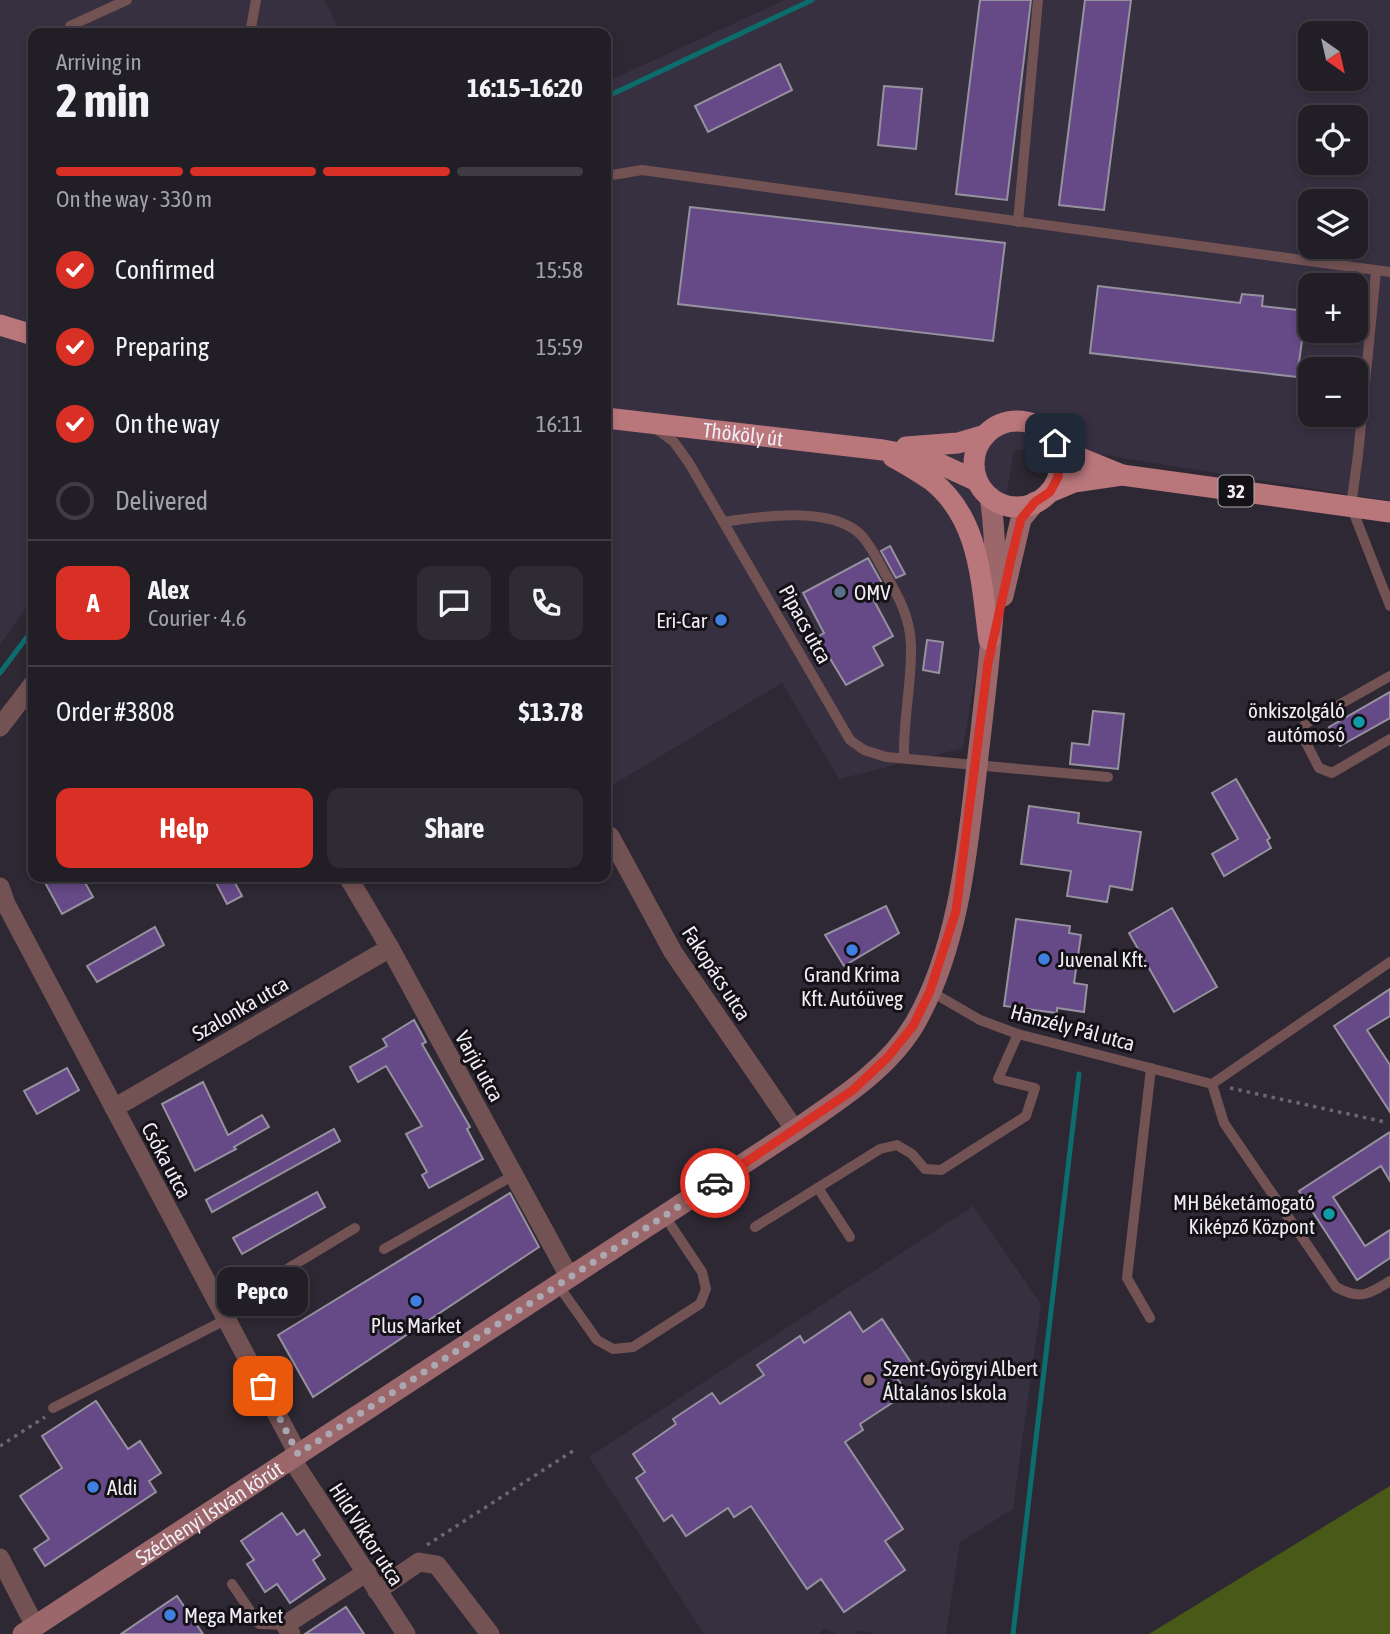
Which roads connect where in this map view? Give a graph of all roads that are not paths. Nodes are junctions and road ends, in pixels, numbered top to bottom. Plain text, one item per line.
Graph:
1 (127, 0) edge
2 (256, 0) edge
3 (1038, 0) edge
4 (70, 26) dead end
5 (251, 28) edge
6 (611, 175) edge
7 (1018, 222) junction
8 (1376, 271) junction
9 (1390, 272) edge
10 (0, 325) edge
11 (28, 333) edge
12 (611, 419) edge
13 (650, 424) junction
14 (985, 435) junction
15 (1055, 443) junction
16 (883, 450) junction
17 (1122, 475) junction
18 (984, 489) junction
19 (1043, 497) junction
20 (1351, 506) junction
21 (1390, 512) edge
22 (724, 522) junction
23 (1390, 606) edge
24 (989, 640) junction
25 (988, 663) junction
26 (1390, 677) edge
27 (28, 691) edge
28 (0, 727) edge
29 (1390, 739) edge
30 (904, 757) junction
31 (976, 766) junction
32 (1108, 778) dead end
33 (611, 838) edge
34 (351, 882) edge
35 (0, 887) edge
36 (390, 947) junction
37 (1390, 962) edge
38 (930, 991) junction
39 (1018, 1034) junction
40 (1151, 1068) junction
41 (1212, 1084) junction
42 (114, 1108) junction
43 (795, 1130) junction
44 (514, 1175) junction
45 (818, 1188) junction
46 (664, 1215) junction
47 (755, 1227) dead end
48 (355, 1228) dead end
49 (850, 1237) dead end
50 (384, 1249) dead end
51 (1390, 1281) edge
52 (564, 1282) junction
53 (224, 1314) junction
54 (1150, 1318) dead end
55 (53, 1408) road end
56 (295, 1456) junction
57 (0, 1558) edge
58 (367, 1572) junction
59 (232, 1584) dead end
60 (377, 1591) junction
61 (29, 1630) edge
62 (288, 1630) edge
63 (406, 1634) edge
64 (490, 1634) edge

1 - 4 lane
2 - 5 lane
3 - 7 lane
6 - 7 lane
7 - 8 lane
8 - 9 lane
8 - 20 lane
10 - 11 main road
12 - 13 main road, Thököly út / 32
13 - 16 main road, Thököly út / 32
13 - 22 lane, Pipacs utca
14 - 15 main road, Thököly út / 32
14 - 16 main road, Thököly út / 32
14 - 18 main road
15 - 17 main road, 32
15 - 19 main road
16 - 18 main road, Thököly út / 32
16 - 24 main road
17 - 19 main road, 32
17 - 20 main road, 32
18 - 19 main road, Thököly út / 32
18 - 24 street, Széchenyi István körút
19 - 25 street, Széchenyi István körút
20 - 21 main road, 32
20 - 23 lane
22 - 30 lane, Pipacs utca
22 - 30 lane
24 - 25 street, Széchenyi István körút
25 - 31 street, Széchenyi István körút
26 - 29 lane
27 - 28 street
30 - 31 lane, Pipacs utca
31 - 32 lane, Pipacs utca
31 - 38 street, Széchenyi István körút
33 - 43 street, Fakopács utca
34 - 36 street, Varjú utca
35 - 42 street, Csóka utca
36 - 42 street, Szalonka utca
36 - 44 street, Varjú utca
37 - 41 lane
38 - 39 lane, Hanzély Pál utca
38 - 43 street, Széchenyi István körút
39 - 40 lane, Hanzély Pál utca
39 - 45 lane
40 - 41 lane, Hanzély Pál utca
40 - 54 lane
41 - 51 lane
42 - 53 street, Csóka utca
43 - 46 street, Széchenyi István körút
44 - 50 lane
44 - 52 street, Varjú utca
45 - 47 lane
45 - 49 lane
46 - 52 street, Széchenyi István körút
46 - 52 lane
48 - 53 lane
52 - 56 street, Széchenyi István körút
53 - 55 lane
53 - 56 street, Csóka utca
56 - 58 street, Hild Viktor utca
56 - 61 street, Széchenyi István körút
57 - 61 street
58 - 60 street, Hild Viktor utca
58 - 62 street
59 - 62 lane
60 - 63 street, Hild Viktor utca
60 - 64 street

